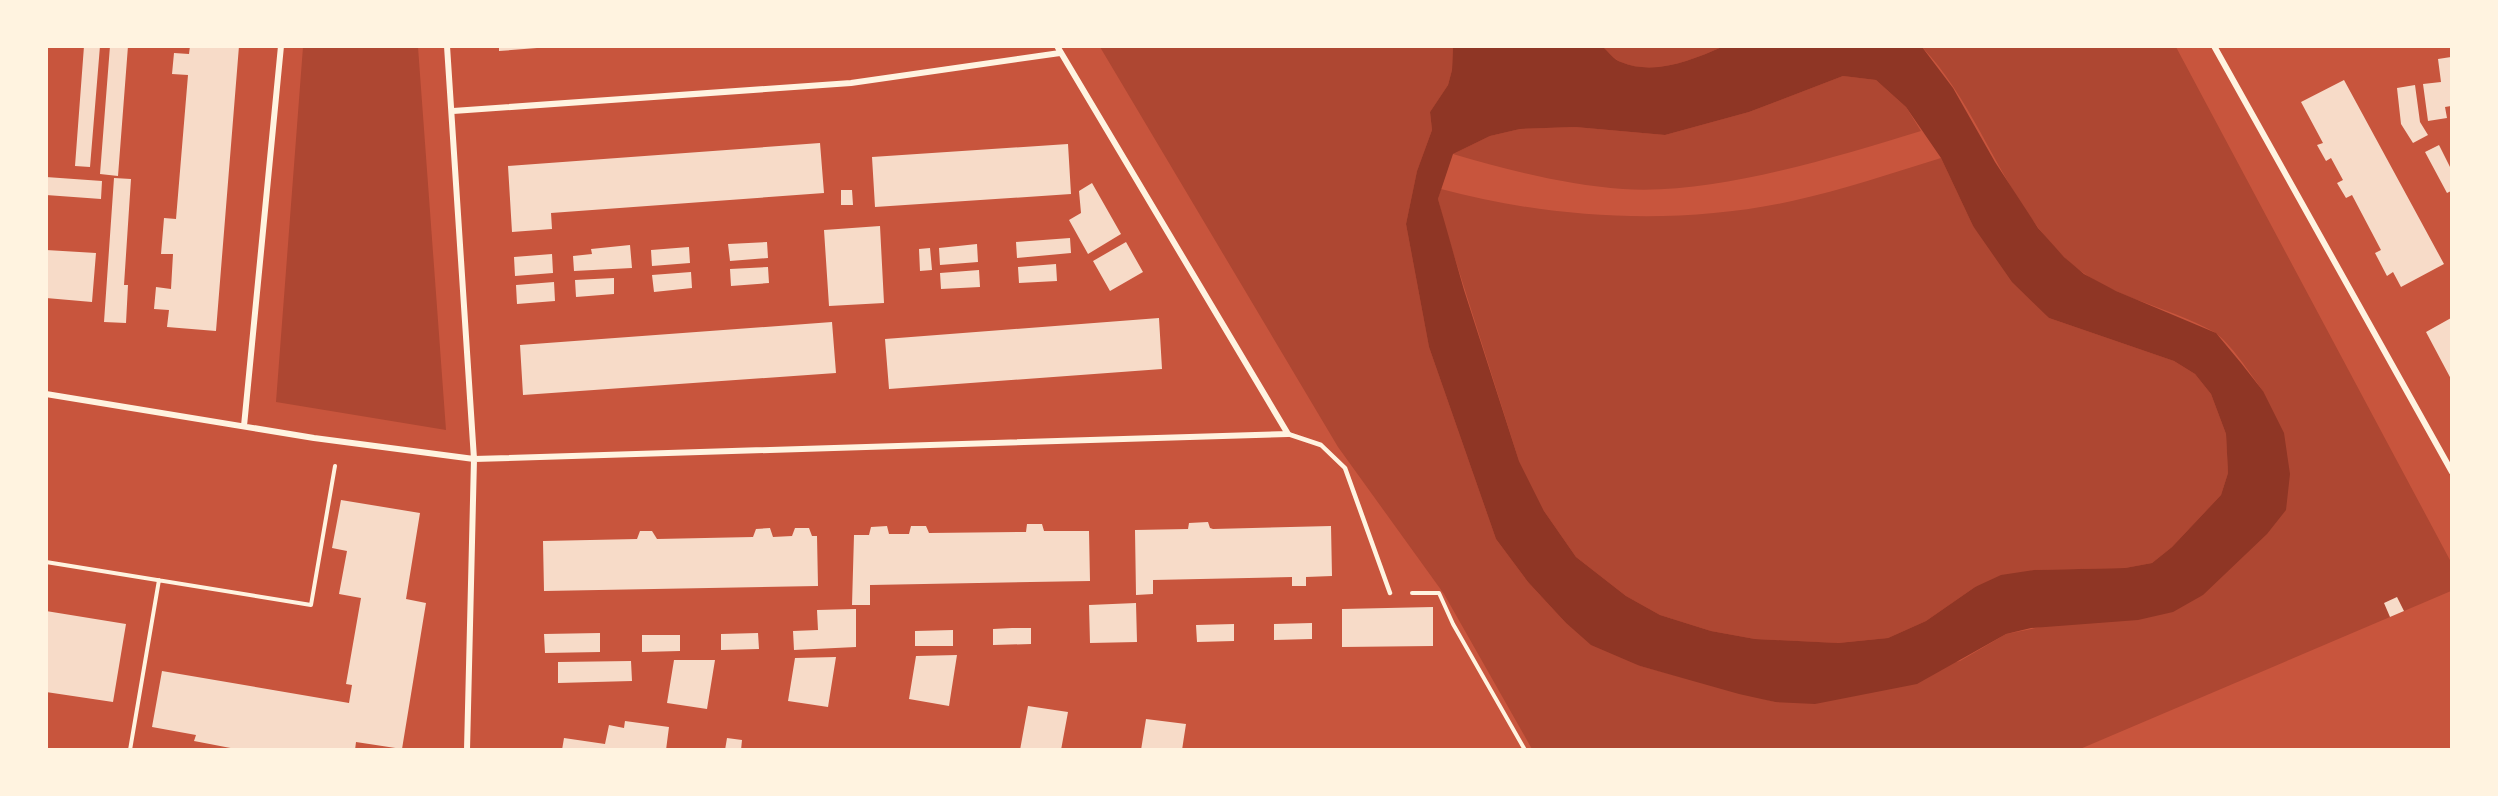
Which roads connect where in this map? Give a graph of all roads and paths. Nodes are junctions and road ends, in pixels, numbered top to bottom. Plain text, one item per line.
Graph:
1 (281, 46) edge
2 (447, 46) edge
3 (2214, 46) edge
4 (1058, 50) edge
5 (453, 111) junction
6 (46, 394) edge
7 (244, 426) junction
8 (1288, 434) junction
9 (339, 441) junction
10 (474, 459) junction
11 (2451, 472) edge
12 (46, 562) edge
13 (159, 580) junction
14 (1390, 593) joint
15 (130, 750) edge
16 (467, 750) edge
17 (1525, 750) edge

1 - 7 street
2 - 5 street
3 - 11 street
4 - 5 street
4 - 8 street
5 - 10 street
6 - 7 street
7 - 9 street
8 - 10 street
8 - 14 lane
9 - 10 street
9 - 13 path
10 - 16 street
12 - 13 path
13 - 15 path
14 - 17 path

